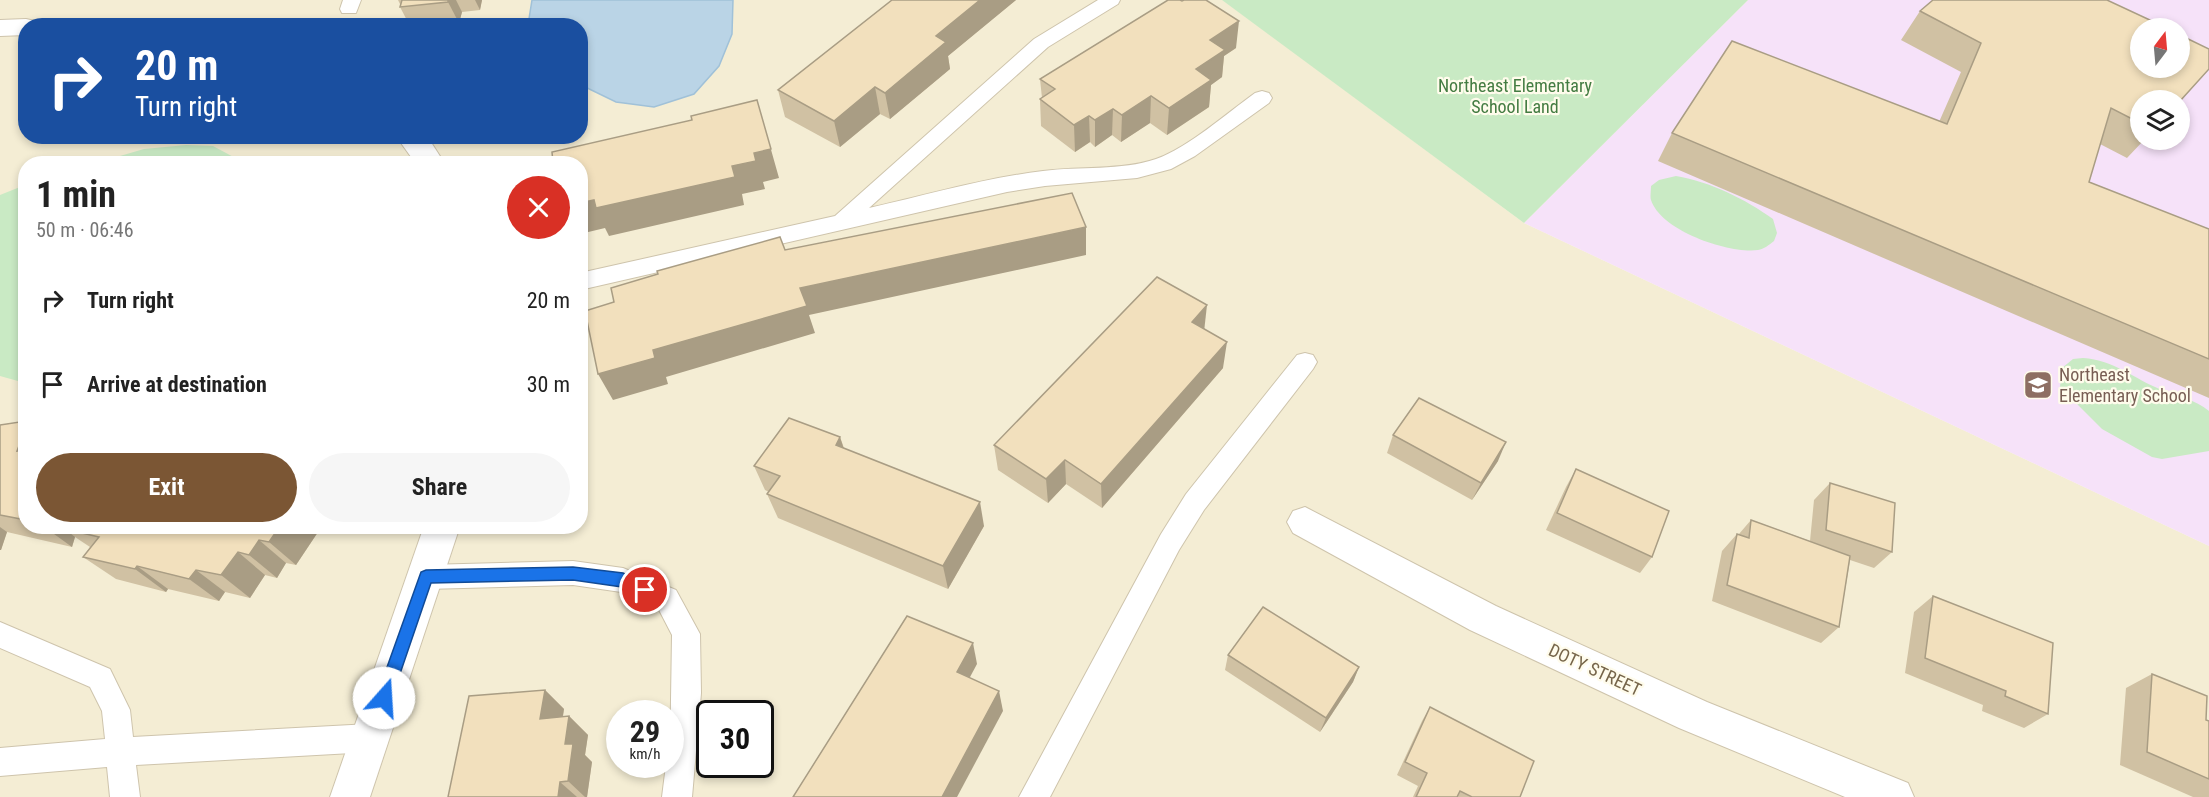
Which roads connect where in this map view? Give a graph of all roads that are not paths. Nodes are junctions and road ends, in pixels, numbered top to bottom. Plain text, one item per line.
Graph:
1 (1111, 0) edge
2 (18, 27) edge
3 (0, 28) edge
4 (1262, 98) dead end
5 (843, 220) junction
6 (588, 280) edge
7 (1305, 362) dead end
8 (1305, 522) dead end
9 (439, 534) edge
10 (426, 577) junction
11 (0, 635) edge
12 (370, 738) junction
13 (122, 752) junction
14 (0, 762) edge
15 (125, 797) edge
16 (350, 797) edge
17 (677, 797) edge
18 (1034, 797) edge
19 (1894, 797) edge

1 - 5 lane
2 - 3 street
4 - 5 lane
5 - 6 lane
7 - 18 lane
8 - 19 street, DOTY STREET
9 - 10 street
10 - 12 street
10 - 17 lane
11 - 13 lane
12 - 13 lane
12 - 16 street
13 - 14 lane
13 - 15 lane

